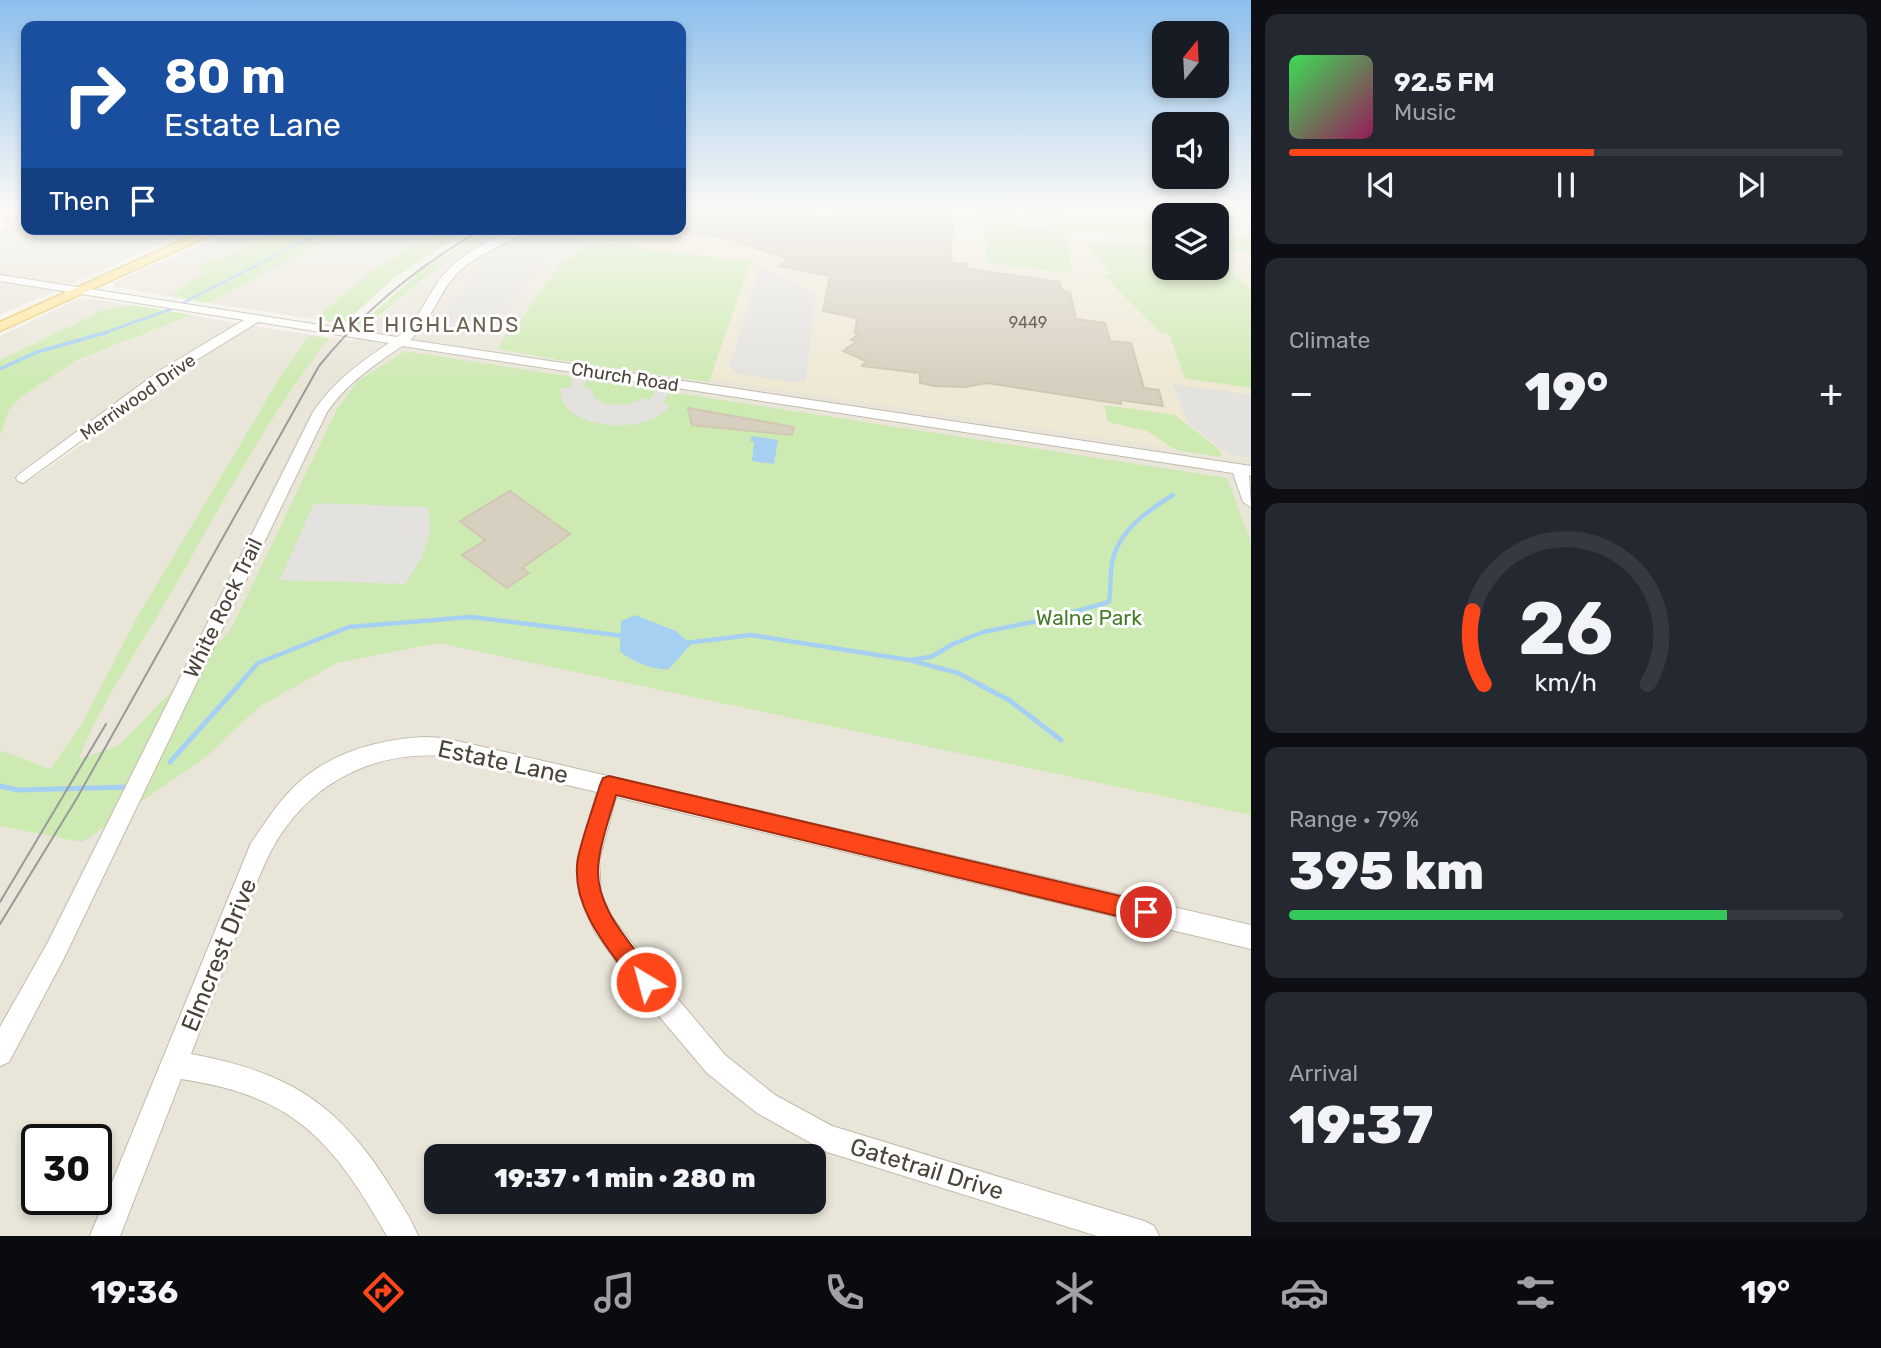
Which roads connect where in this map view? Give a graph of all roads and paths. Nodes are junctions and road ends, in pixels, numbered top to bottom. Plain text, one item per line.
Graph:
1 (114, 266) edge
2 (136, 266) edge
3 (461, 266) edge
4 (0, 278) edge
5 (63, 288) junction
6 (81, 290) junction
7 (0, 316) edge
8 (254, 319) junction
9 (0, 327) edge
10 (402, 341) junction
11 (1245, 470) edge
12 (23, 478) dead end
13 (1251, 502) edge
14 (409, 746) joint
15 (609, 785) junction
16 (1251, 937) edge
17 (0, 1053) edge
18 (175, 1065) junction
19 (105, 1236) edge
20 (403, 1236) edge
21 (1144, 1236) edge

1 - 5 main road
2 - 6 main road
3 - 10 street, White Rock Trail
4 - 5 street, Church Road
5 - 6 street, Church Road
5 - 7 main road
6 - 8 street, Church Road
6 - 9 main road
8 - 10 street, Church Road
8 - 12 street, Merriwood Drive
10 - 11 street, Church Road
10 - 17 street, White Rock Trail
11 - 13 street
14 - 15 street, Estate Lane
14 - 18 street, Elmcrest Drive
15 - 16 street, Estate Lane
15 - 21 street, Gatetrail Drive
18 - 19 street, Elmcrest Drive
18 - 20 street

